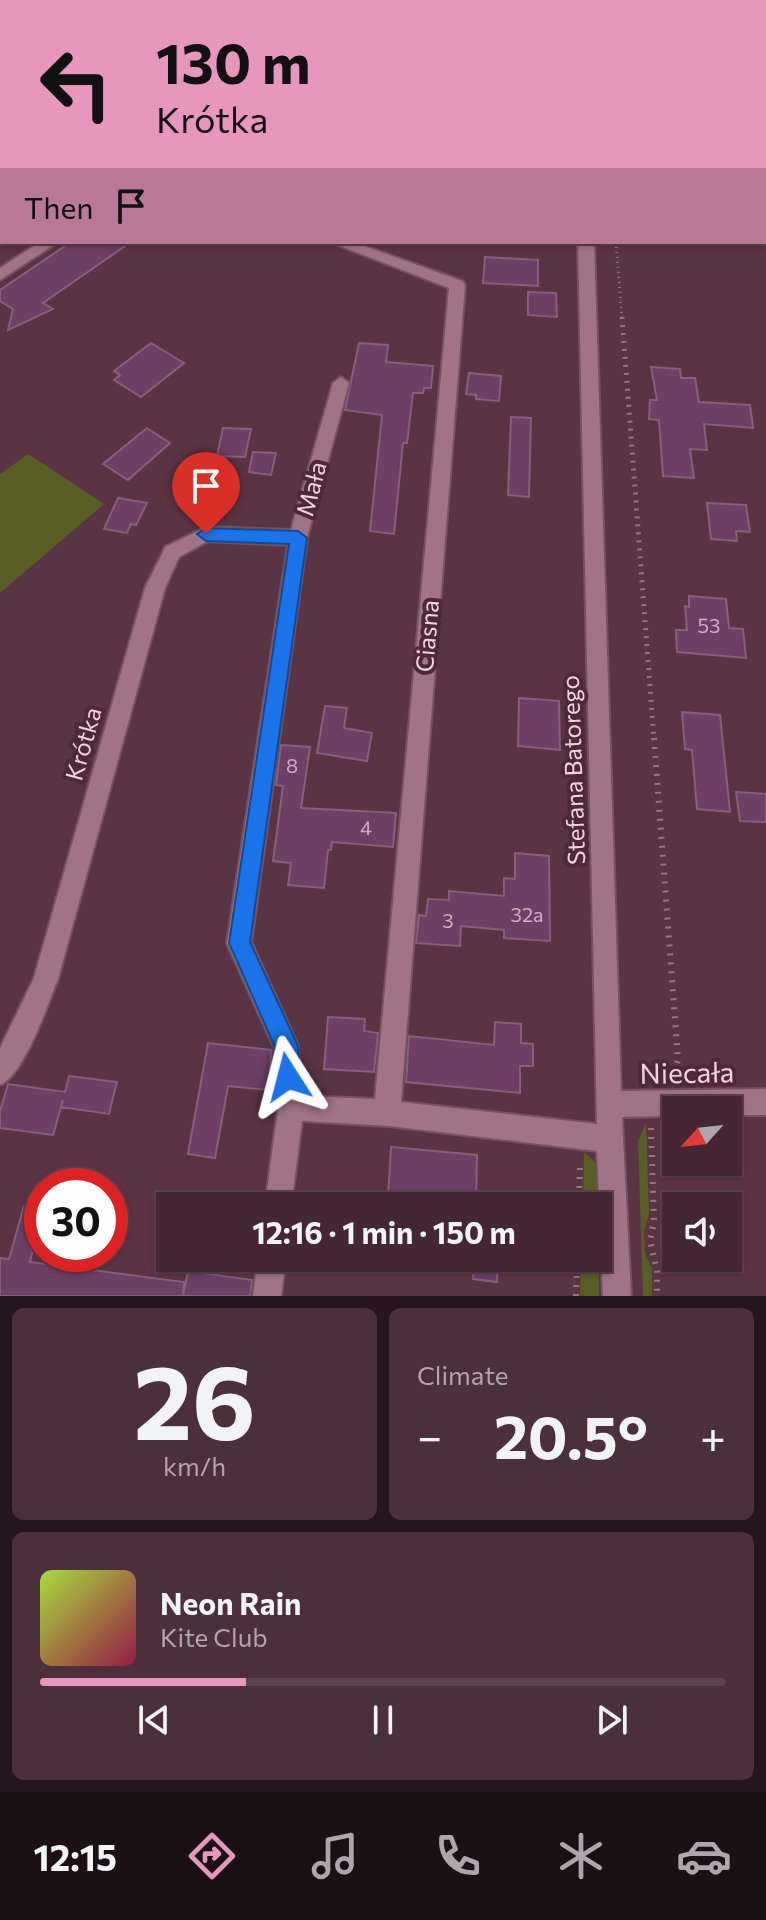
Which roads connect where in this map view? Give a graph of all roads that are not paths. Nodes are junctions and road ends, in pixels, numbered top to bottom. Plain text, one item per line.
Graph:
1 (47, 244) edge
2 (344, 244) edge
3 (586, 244) edge
4 (0, 275) edge
5 (341, 383) dead end
6 (298, 538) junction
7 (0, 1072) edge
8 (766, 1102) edge
9 (609, 1104) junction
10 (291, 1108) junction
11 (387, 1114) junction
12 (610, 1139) junction
13 (280, 1192) edge
14 (270, 1272) edge
15 (267, 1296) edge
16 (617, 1296) edge

1 - 4 street
2 - 11 street, Ciasna
3 - 9 street, Stefana Batorego
5 - 6 street, Mała
6 - 7 street, Krótka
6 - 10 street, Mała
8 - 9 street, Niecała
9 - 12 street, Stefana Batorego
10 - 11 street
10 - 13 street, Mała
11 - 12 street
12 - 16 street, Stefana Batorego
14 - 15 street

